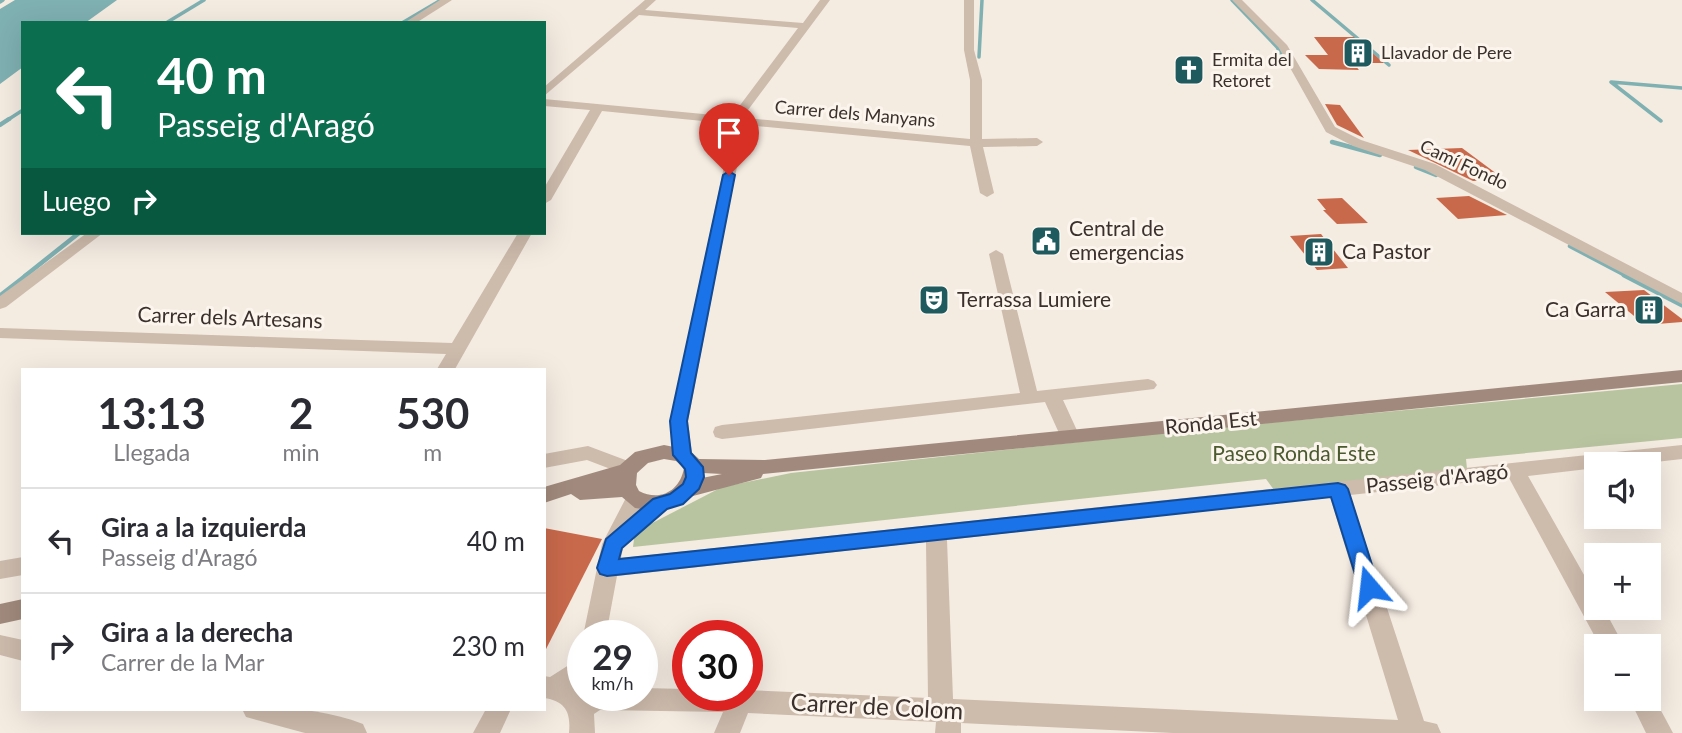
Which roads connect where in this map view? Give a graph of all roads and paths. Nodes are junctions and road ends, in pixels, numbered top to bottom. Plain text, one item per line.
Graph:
1 (447, 0) edge
2 (651, 0) edge
3 (825, 0) edge
4 (969, 0) edge
5 (1237, 0) edge
6 (637, 12) junction
7 (412, 21) edge
8 (805, 26) junction
9 (546, 91) edge
10 (546, 102) edge
11 (598, 107) junction
12 (740, 120) junction
13 (1037, 142) dead end
14 (976, 143) junction
15 (987, 193) dead end
16 (546, 197) edge
17 (93, 235) edge
18 (524, 235) edge
19 (996, 254) dead end
20 (1682, 299) edge
21 (0, 304) edge
22 (0, 333) edge
23 (458, 349) junction
24 (447, 368) edge
25 (1682, 377) edge
26 (1148, 385) dead end
27 (1051, 396) junction
28 (1030, 398) junction
29 (722, 432) dead end
30 (1070, 437) junction
31 (1682, 452) edge
32 (546, 461) edge
33 (688, 461) junction
34 (765, 467) junction
35 (1515, 470) junction
36 (629, 482) junction
37 (690, 489) junction
38 (1338, 489) junction
39 (548, 494) edge
40 (660, 504) junction
41 (936, 533) junction
42 (613, 544) junction
43 (21, 566) edge
44 (607, 568) junction
45 (0, 570) edge
46 (21, 609) edge
47 (0, 614) edge
48 (596, 620) edge
49 (1605, 634) edge
50 (0, 645) edge
51 (21, 650) edge
52 (567, 677) edge
53 (549, 688) edge
54 (567, 694) edge
55 (763, 703) edge
56 (263, 711) edge
57 (498, 711) edge
58 (736, 711) edge
59 (1648, 711) edge
60 (946, 718) edge
61 (1166, 727) edge
62 (1284, 730) edge
63 (354, 733) edge
64 (486, 733) edge
65 (727, 733) edge
66 (1415, 733) edge
67 (1428, 733) edge
68 (1660, 733) edge

1 - 7 street
2 - 6 street
3 - 8 street
4 - 14 street
5 - 20 street, Camí Fondo
6 - 8 street
6 - 9 street
8 - 12 street
10 - 11 street, Carrer dels Manyans
11 - 12 street, Carrer dels Manyans
11 - 16 street
12 - 14 street, Carrer dels Manyans
12 - 33 street
13 - 14 street, Carrer dels Manyans
14 - 15 street
17 - 21 street
18 - 23 street
19 - 28 street
22 - 23 street, Carrer dels Artesans
23 - 24 street
25 - 30 main road, Ronda Est
26 - 27 street
27 - 28 street
27 - 30 street
28 - 29 street
30 - 34 main road, Ronda Est
31 - 35 street, Passeig d'Aragó
32 - 36 street
33 - 34 main road, Ronda Est
33 - 36 main road
33 - 37 main road
34 - 37 main road, Ronda Est
35 - 38 street, Passeig d'Aragó
35 - 49 street
36 - 39 main road
36 - 40 main road
36 - 42 street
37 - 40 main road
38 - 41 street, Passeig d'Aragó
38 - 66 street
40 - 42 street
41 - 44 street, Passeig d'Aragó
41 - 60 street
42 - 44 street
43 - 45 street
44 - 48 street
46 - 47 main road
50 - 51 street
52 - 53 street
53 - 54 street
55 - 60 street, Carrer de Colom
56 - 63 street
57 - 64 street
58 - 65 street
59 - 68 street
60 - 61 street, Carrer de Colom
61 - 62 street, Carrer de Colom
62 - 66 street, Carrer de Colom
66 - 67 street, Carrer de Colom

